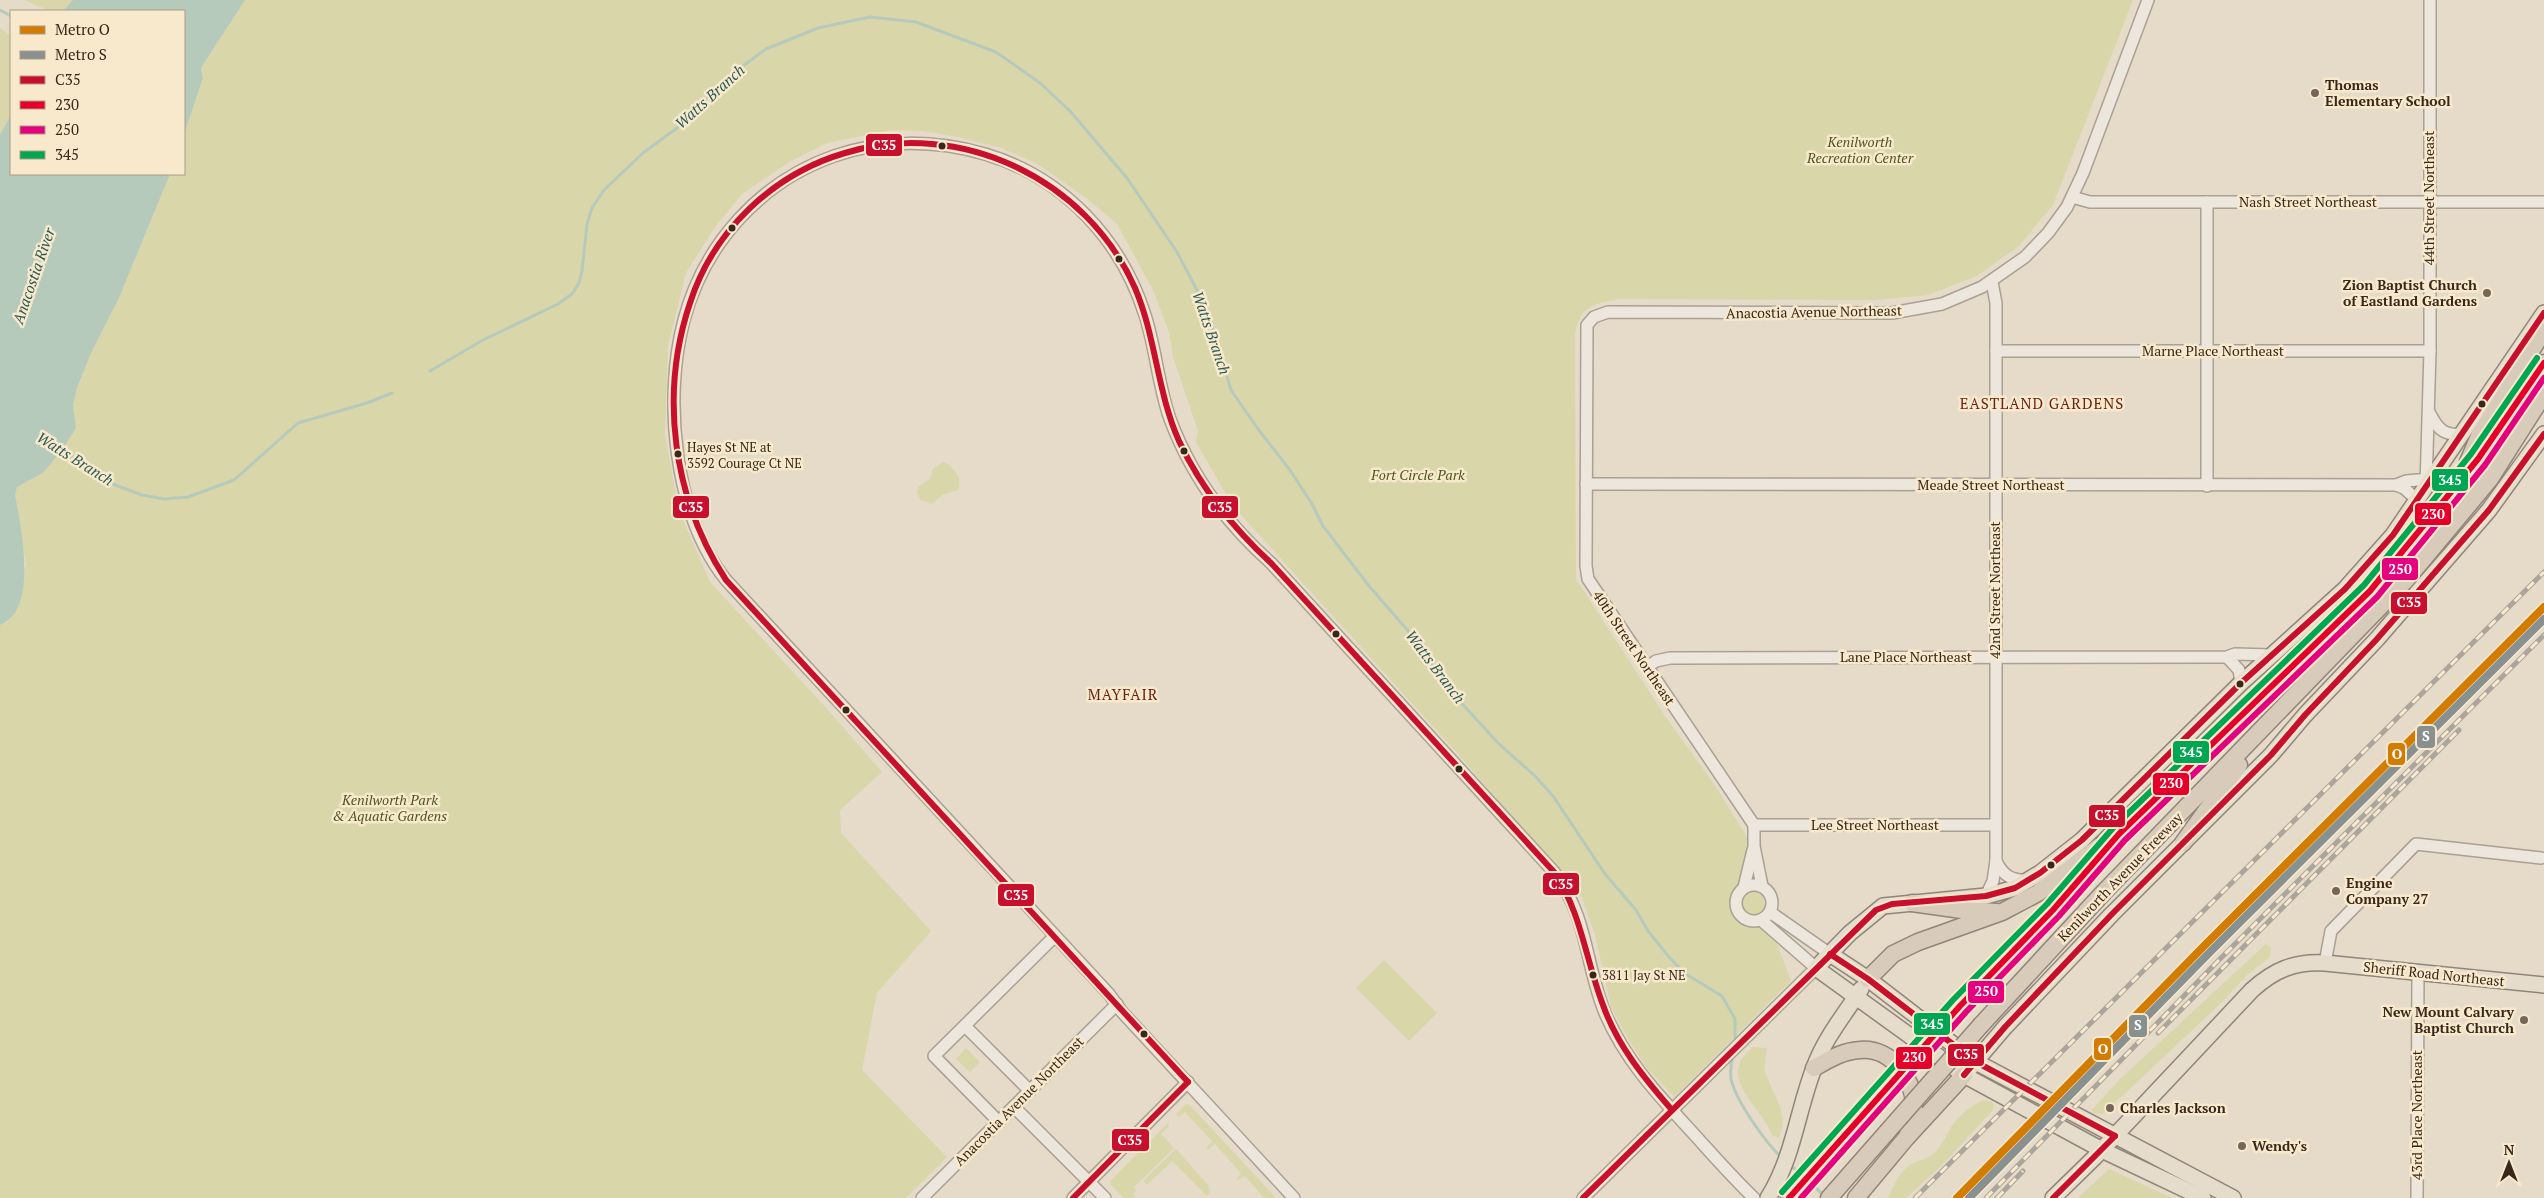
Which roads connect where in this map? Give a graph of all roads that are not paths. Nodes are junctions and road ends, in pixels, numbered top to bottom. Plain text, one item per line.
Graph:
1 (2148, 0) edge
2 (2430, 0) edge
3 (2072, 197) junction
4 (2207, 202) junction
5 (2429, 202) junction
6 (2544, 202) edge
7 (1992, 282) junction
8 (2544, 313) edge
9 (2544, 330) edge
10 (1586, 336) joint
11 (1996, 351) junction
12 (2208, 351) junction
13 (2430, 351) junction
14 (2544, 363) edge
15 (2544, 394) edge
16 (2429, 412) junction
17 (2462, 434) junction
18 (2544, 434) edge
19 (2427, 481) junction
20 (1586, 484) junction
21 (2458, 484) junction
22 (1995, 485) junction
23 (2396, 485) junction
24 (2207, 486) junction
25 (2417, 500) junction
26 (2271, 655) junction
27 (1995, 657) junction
28 (2227, 657) junction
29 (1647, 667) junction
30 (2241, 683) junction
31 (2259, 733) junction
32 (1754, 825) junction
33 (1995, 825) junction
34 (2119, 834) junction
35 (2183, 843) junction
36 (1754, 846) junction
37 (2541, 858) dead end
38 (1996, 861) junction
39 (2029, 880) junction
40 (1762, 886) junction
41 (1744, 887) junction
42 (1986, 896) junction
43 (1912, 903) junction
44 (1770, 912) junction
45 (2002, 912) junction
46 (1761, 920) junction
47 (1054, 937) junction
48 (1830, 954) junction
49 (2325, 963) junction
50 (1816, 968) junction
51 (2418, 972) junction
52 (1868, 979) junction
53 (2544, 985) edge
54 (1856, 996) junction
55 (1117, 1004) junction
56 (965, 1026) junction
57 (1976, 1062) junction
58 (1814, 1068) junction
59 (1964, 1075) junction
60 (1188, 1082) junction
61 (1030, 1091) junction
62 (1014, 1107) junction
63 (1672, 1110) junction
64 (999, 1122) junction
65 (2115, 1136) junction
66 (1907, 1137) junction
67 (2102, 1150) junction
68 (1089, 1182) junction
69 (1857, 1196) edge
70 (1790, 1197) edge
71 (922, 1198) edge
72 (1073, 1198) edge
73 (1105, 1198) edge
74 (1294, 1198) edge
75 (1583, 1198) edge
76 (1754, 1198) edge
77 (1768, 1198) edge
78 (1829, 1198) edge
79 (2054, 1198) edge
80 (2203, 1198) edge
81 (2233, 1198) edge
82 (2417, 1198) edge

1 - 3 street, Anacostia Avenue Northeast
2 - 5 street, 44th Street Northeast
3 - 4 street, Nash Street Northeast
3 - 7 street, Anacostia Avenue Northeast
4 - 5 street, Nash Street Northeast
4 - 12 street
5 - 6 street, Nash Street Northeast
5 - 13 street, 44th Street Northeast
7 - 10 street, Anacostia Avenue Northeast
7 - 11 street, 42nd Street Northeast
8 - 17 main road
9 - 21 highway
10 - 20 street, 40th Street Northeast
11 - 12 street, Marne Place Northeast
11 - 22 street, 42nd Street Northeast
12 - 13 street, Marne Place Northeast
12 - 24 street
13 - 16 street, 44th Street Northeast
14 - 21 highway, Kenilworth Avenue Freeway
15 - 31 highway, Kenilworth Avenue Freeway
16 - 17 street
16 - 19 street, 44th Street Northeast
17 - 19 main road
18 - 35 main road
19 - 23 street, Meade Street Northeast
19 - 25 main road
20 - 22 street, Meade Street Northeast
20 - 29 street, 40th Street Northeast
21 - 34 highway, Kenilworth Avenue Freeway
22 - 24 street, Meade Street Northeast
22 - 27 street, 42nd Street Northeast
23 - 24 street, Meade Street Northeast
23 - 25 street
25 - 26 main road
26 - 28 street, Lane Place Northeast
26 - 30 main road
27 - 28 street, Lane Place Northeast
27 - 29 street, Lane Place Northeast
27 - 33 street, 42nd Street Northeast
28 - 30 street
29 - 32 street, 40th Street Northeast
30 - 39 main road
31 - 35 highway
31 - 78 highway, Kenilworth Avenue Freeway, bridge
32 - 33 street, Lee Street Northeast
32 - 36 street
33 - 38 street, 42nd Street Northeast
34 - 45 highway
34 - 70 highway, Kenilworth Avenue Freeway, bridge
35 - 57 main road
36 - 40 street
36 - 41 street
37 - 49 street
38 - 39 street
38 - 42 street, 42nd Street Northeast
39 - 42 main road
40 - 41 street
40 - 44 street
41 - 46 street
42 - 43 main road
43 - 45 highway
43 - 48 main road
44 - 46 street
44 - 48 street
45 - 52 highway
46 - 50 street
47 - 55 street
47 - 56 street
47 - 63 street
48 - 50 main road
48 - 52 main road
49 - 51 main road, Sheriff Road Northeast
49 - 65 main road, Sheriff Road Northeast
50 - 54 main road
50 - 63 street
51 - 53 main road, Sheriff Road Northeast
51 - 82 street, 43rd Place Northeast
52 - 54 main road
52 - 57 main road
54 - 58 main road
54 - 59 main road
55 - 60 street
55 - 61 street, Anacostia Avenue Northeast
56 - 61 street
56 - 64 street
57 - 59 main road
57 - 65 main road
58 - 66 highway
58 - 77 main road
59 - 66 highway
59 - 67 main road
60 - 68 street
60 - 74 street
61 - 62 street, Anacostia Avenue Northeast
62 - 64 street, Anacostia Avenue Northeast
62 - 68 street
63 - 75 street
63 - 76 street
64 - 71 street, Anacostia Avenue Northeast
65 - 67 main road, Sheriff Road Northeast
65 - 81 main road
66 - 69 highway
67 - 79 main road, Sheriff Road Northeast
67 - 80 main road
68 - 72 street
68 - 73 street

